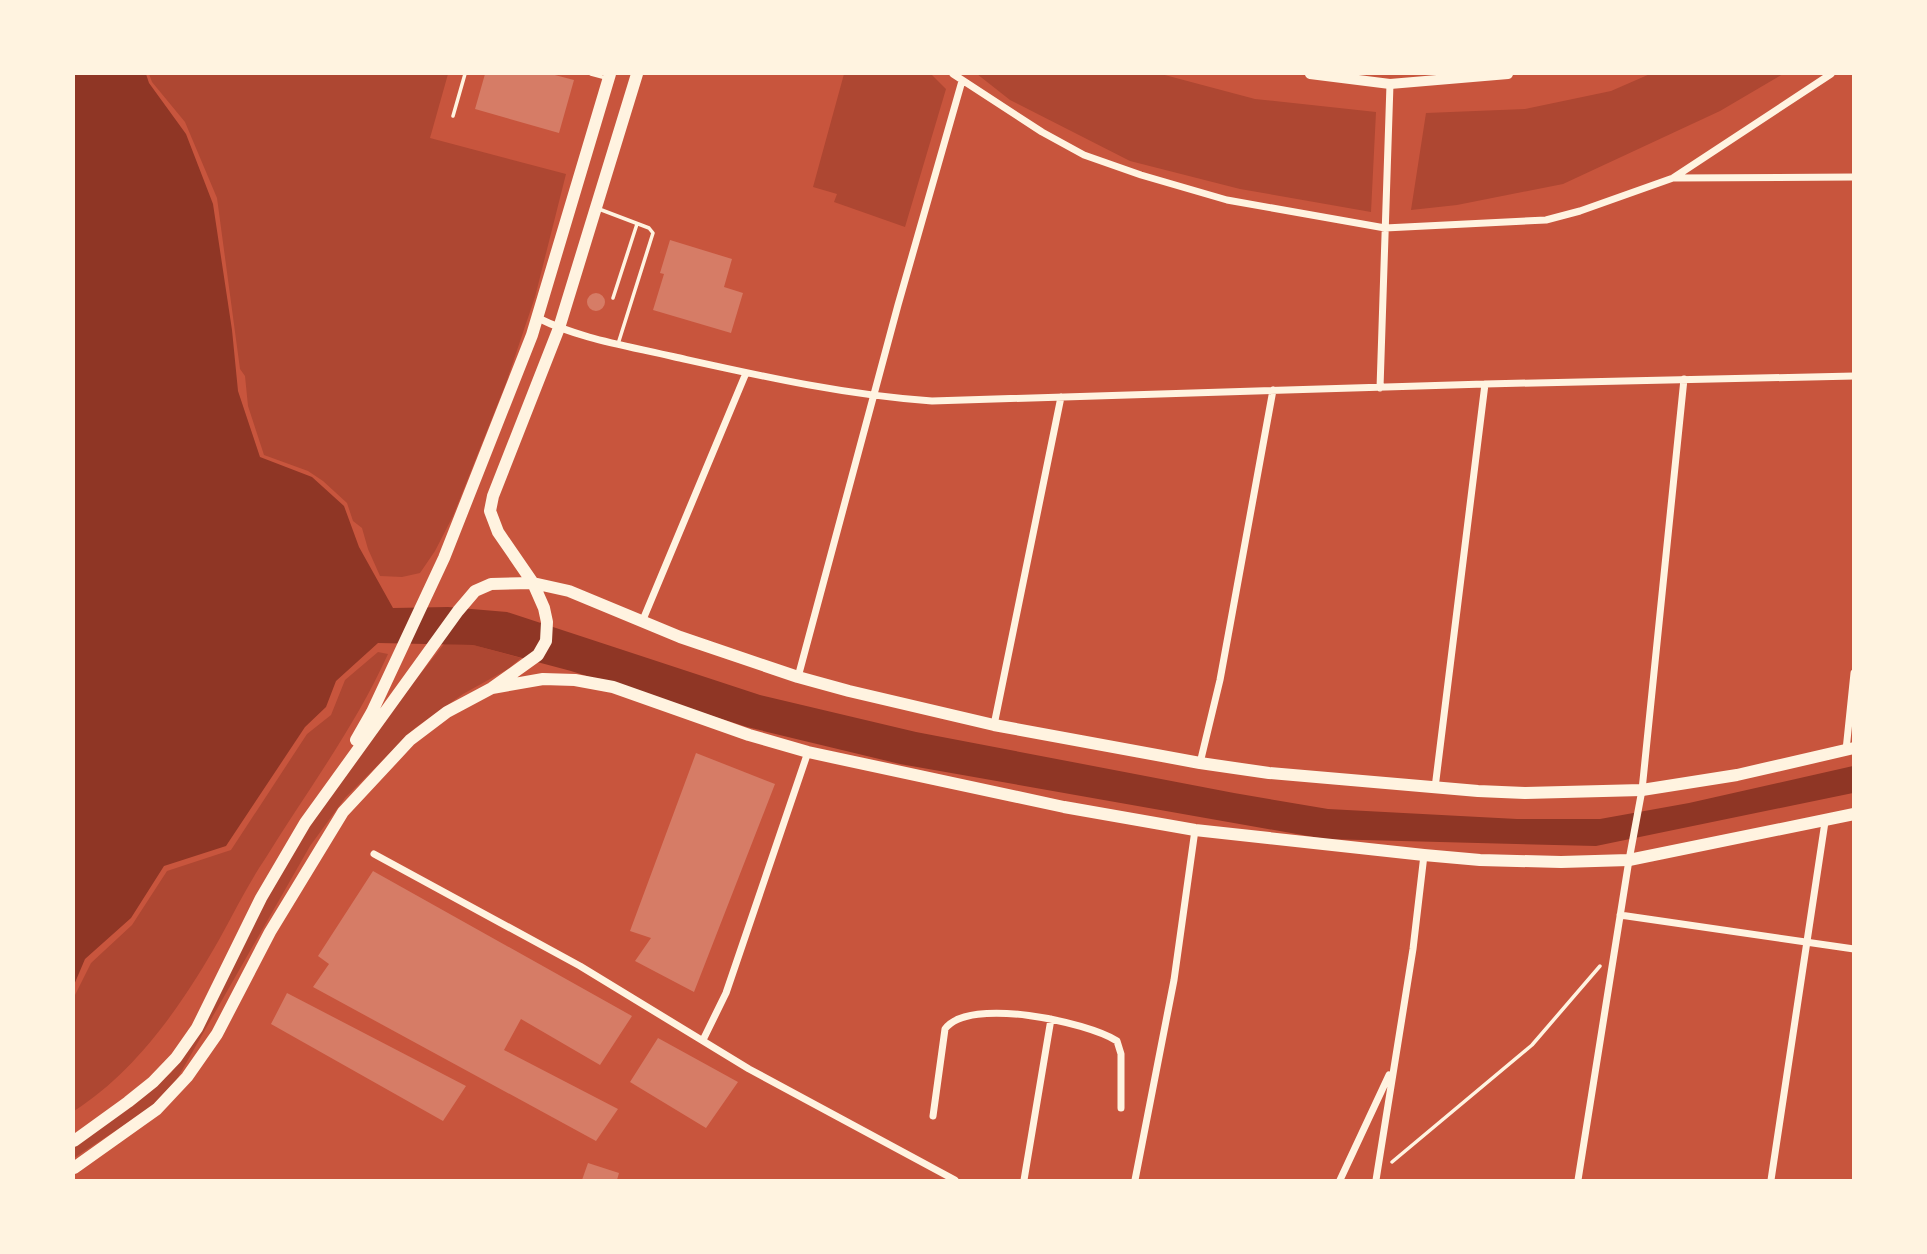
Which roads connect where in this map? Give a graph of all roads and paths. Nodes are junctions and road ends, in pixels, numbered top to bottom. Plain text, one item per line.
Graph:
1 (465, 74) edge
2 (591, 74) edge
3 (637, 74) edge
4 (953, 74) edge
5 (1310, 74) edge
6 (1508, 74) edge
7 (1831, 74) edge
8 (609, 76) edge
9 (962, 81) junction
10 (1390, 84) junction
11 (453, 116) dead end
12 (1853, 177) edge
13 (1674, 178) junction
14 (597, 208) junction
15 (637, 223) junction
16 (1385, 228) junction
17 (612, 298) dead end
18 (538, 318) junction
19 (559, 328) junction
20 (618, 344) junction
21 (746, 373) junction
22 (1853, 376) edge
23 (1684, 379) junction
24 (1485, 384) junction
25 (1380, 388) junction
26 (1273, 390) junction
27 (875, 397) junction
28 (1061, 397) junction
29 (533, 583) junction
30 (642, 622) junction
31 (1853, 673) edge
32 (799, 677) junction
33 (492, 688) junction
34 (994, 725) junction
35 (1850, 749) edge
36 (808, 752) junction
37 (1200, 763) junction
38 (1435, 788) junction
39 (324, 795) junction
40 (1641, 795) junction
41 (1853, 814) edge
42 (1825, 821) junction
43 (1195, 830) junction
44 (374, 854) dead end
45 (1630, 854) junction
46 (1424, 855) junction
47 (1620, 915) junction
48 (1806, 942) junction
49 (1615, 948) junction
50 (1853, 949) edge
51 (1051, 1019) junction
52 (703, 1040) junction
53 (1394, 1065) junction
54 (1121, 1108) dead end
55 (933, 1116) dead end
56 (74, 1141) edge
57 (74, 1168) edge
58 (1376, 1178) edge
59 (955, 1181) edge
60 (1024, 1181) edge
61 (1135, 1181) edge
62 (1340, 1181) edge
63 (1578, 1181) edge
64 (1771, 1181) edge

1 - 11 lane
2 - 8 lane
3 - 14 main road
4 - 9 street
5 - 10 main road
6 - 10 main road
7 - 13 street
8 - 18 main road
9 - 16 street
9 - 27 street
10 - 16 street
12 - 13 street
13 - 16 street
14 - 15 lane
14 - 19 main road
15 - 17 lane
15 - 20 lane
16 - 25 street
18 - 19 street
18 - 39 main road
19 - 20 street
19 - 29 main road
20 - 21 street
21 - 27 street
21 - 30 street
22 - 23 street
23 - 24 street
23 - 40 street
24 - 25 street
24 - 38 street
25 - 26 street
26 - 28 street
26 - 37 street
27 - 28 street
27 - 32 street
28 - 34 street
29 - 30 main road
29 - 33 main road
29 - 39 main road
30 - 32 main road
31 - 35 street
32 - 34 main road
33 - 36 main road
33 - 57 main road
34 - 37 main road
35 - 40 main road
36 - 43 main road
36 - 52 street
37 - 38 main road
38 - 40 main road
39 - 56 main road
40 - 45 street
41 - 42 main road
42 - 45 main road
42 - 48 street
43 - 46 main road
43 - 61 street
44 - 52 street
45 - 46 main road
45 - 47 street
46 - 53 street
47 - 48 street
47 - 49 street
48 - 50 street
48 - 64 street
49 - 58 path
49 - 63 street
51 - 54 street
51 - 55 street
51 - 60 street
52 - 59 street
53 - 58 street
53 - 62 street

